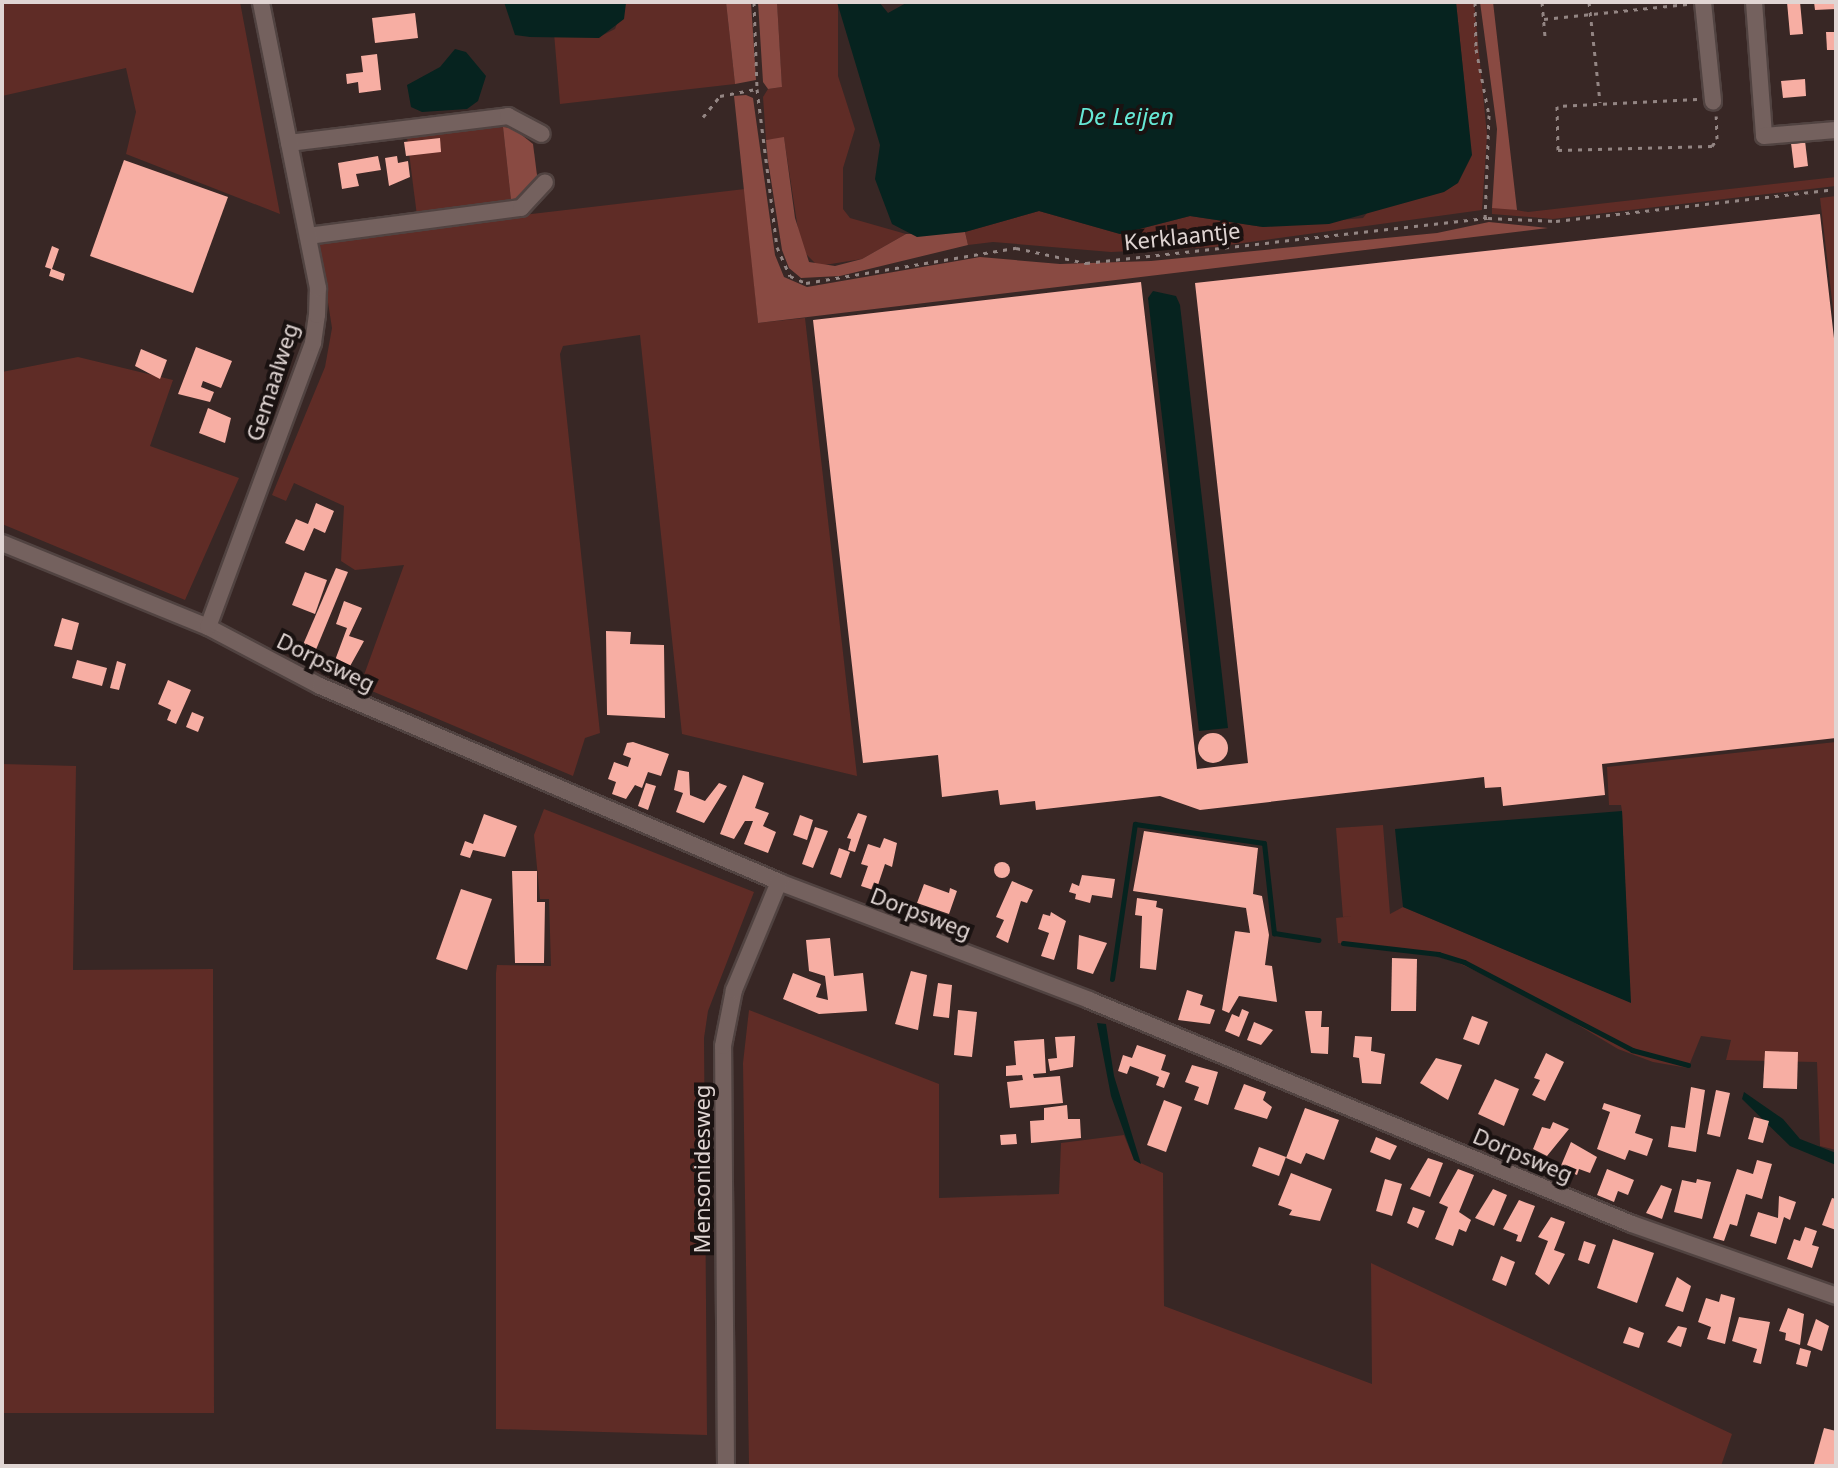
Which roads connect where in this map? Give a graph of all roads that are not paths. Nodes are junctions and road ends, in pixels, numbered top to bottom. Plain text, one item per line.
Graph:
1 (261, 2) edge
2 (1703, 2) edge
3 (1754, 2) edge
4 (1713, 100) road end
5 (1836, 130) edge
6 (542, 134) dead end
7 (289, 143) junction
8 (545, 182) dead end
9 (308, 236) junction
10 (2, 543) edge
11 (208, 627) junction
12 (779, 882) junction
13 (1836, 1296) edge
14 (726, 1466) edge

1 - 7 street, Gemaalweg
2 - 4 street
3 - 5 street
6 - 7 street
7 - 9 street, Gemaalweg
8 - 9 street
9 - 11 street, Gemaalweg
10 - 11 street, Dorpsweg
11 - 12 street, Dorpsweg
12 - 13 street, Dorpsweg
12 - 14 street, Mensonidesweg

